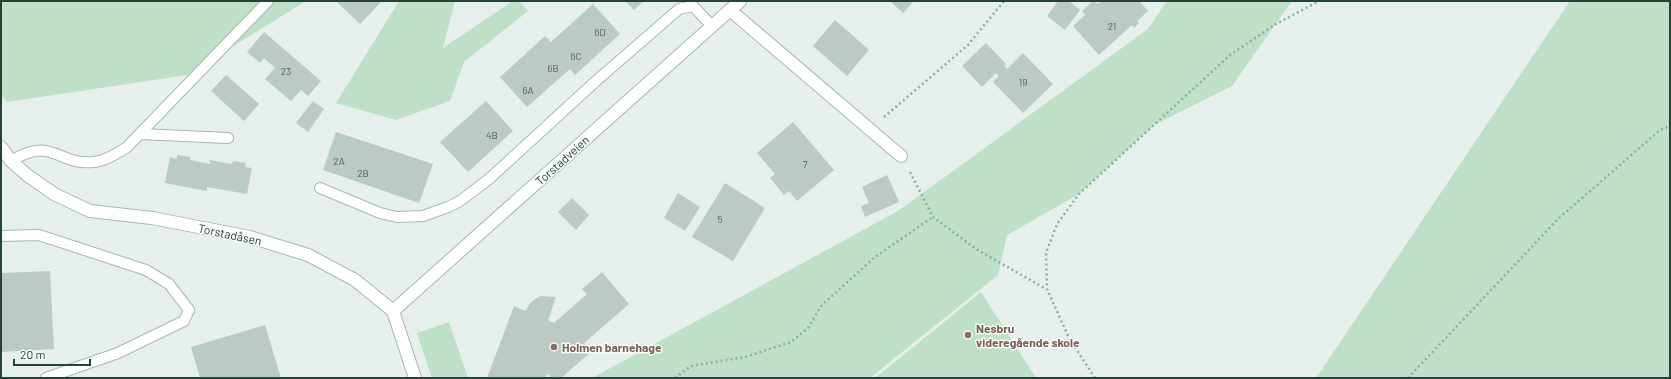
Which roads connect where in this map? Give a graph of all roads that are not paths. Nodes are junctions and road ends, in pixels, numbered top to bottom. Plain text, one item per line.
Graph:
1 (268, 1) edge
2 (740, 1) edge
3 (730, 10) junction
4 (712, 26) junction
5 (140, 134) junction
6 (228, 138) dead end
7 (1, 146) edge
8 (901, 156) road end
9 (11, 161) junction
10 (320, 188) dead end
11 (1, 236) edge
12 (393, 311) junction
13 (46, 378) edge
14 (416, 378) edge

1 - 5 lane
2 - 3 street, Torstadveien
3 - 4 street, Torstadveien
3 - 8 street
4 - 10 lane
4 - 12 street, Torstadveien
5 - 6 lane
5 - 9 lane
7 - 9 street, Torstadåsen
9 - 12 street, Torstadåsen
11 - 13 lane
12 - 14 street

